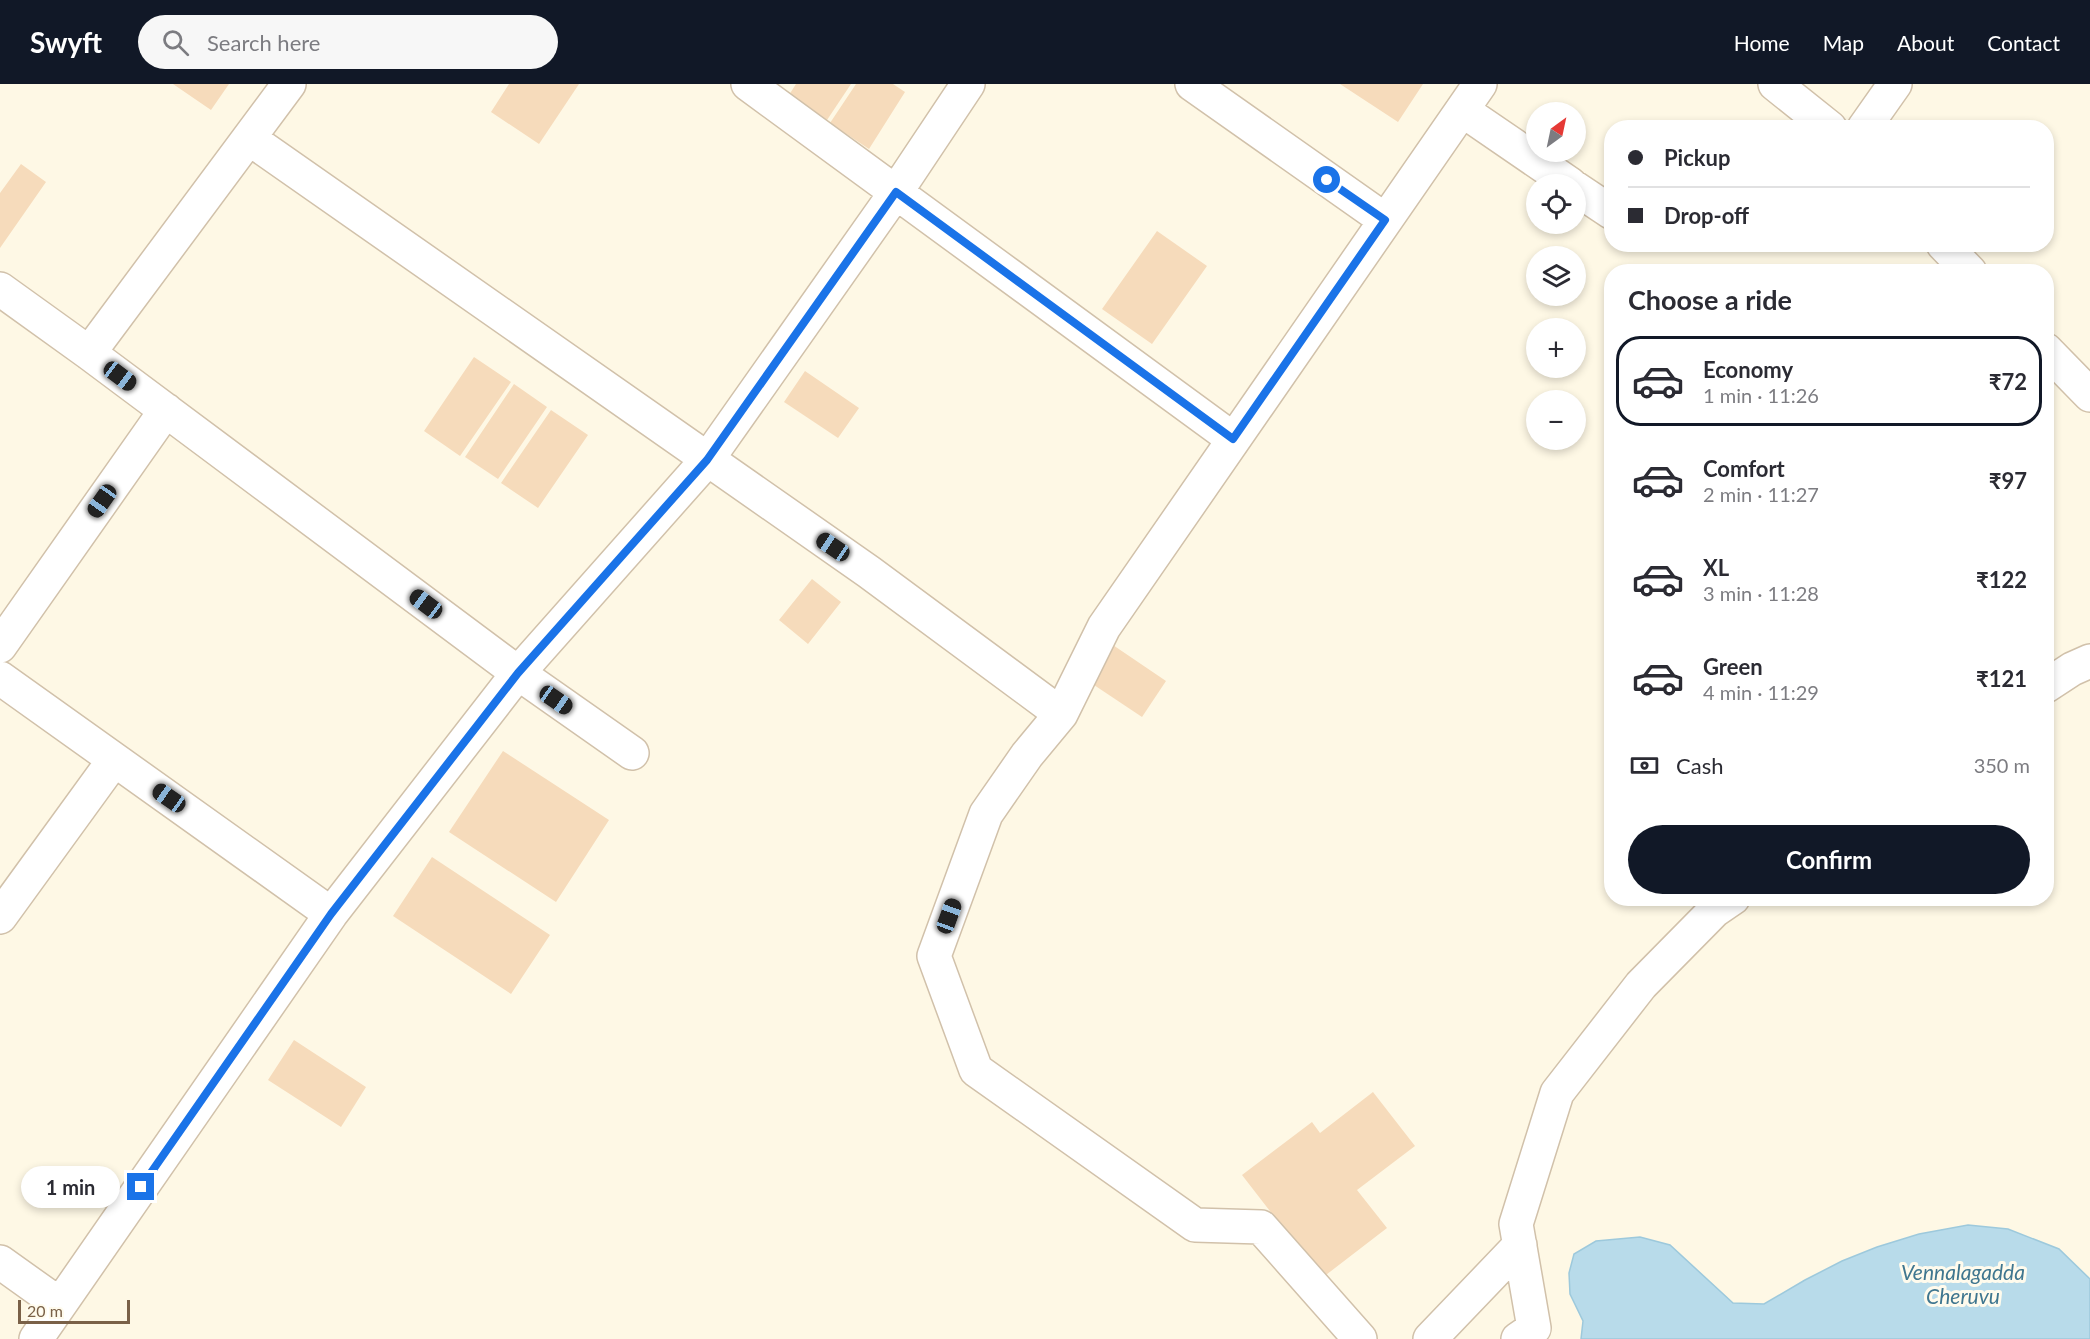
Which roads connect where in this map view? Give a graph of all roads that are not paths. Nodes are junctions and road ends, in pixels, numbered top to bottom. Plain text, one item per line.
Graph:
1 (289, 84) edge
2 (748, 84) edge
3 (968, 84) edge
4 (1192, 84) edge
5 (1480, 84) edge
6 (1775, 84) edge
7 (1895, 84) edge
8 (1462, 110) junction
9 (1820, 120) edge
10 (1870, 120) edge
11 (249, 139) junction
12 (1555, 174) edge
13 (896, 192) junction
14 (1586, 196) edge
15 (1604, 208) edge
16 (1385, 220) junction
17 (1951, 252) edge
18 (1962, 264) edge
19 (0, 289) edge
20 (89, 353) junction
21 (2054, 358) edge
22 (2090, 395) edge
23 (166, 410) junction
24 (1233, 439) junction
25 (707, 460) junction
26 (0, 646) edge
27 (2090, 661) edge
28 (518, 673) junction
29 (0, 678) edge
30 (2054, 681) edge
31 (1061, 714) junction
32 (632, 753) dead end
33 (114, 760) junction
34 (1721, 906) edge
35 (331, 914) junction
36 (0, 917) edge
37 (1520, 1245) junction
38 (0, 1262) edge
39 (59, 1304) junction
40 (36, 1339) edge
41 (1360, 1339) edge
42 (1430, 1339) edge
43 (1518, 1339) edge

1 - 11 street
2 - 13 street
3 - 13 street
4 - 16 street
5 - 8 street
6 - 9 street
7 - 10 street
8 - 12 street
8 - 16 street
11 - 20 street
11 - 25 street
13 - 24 street
13 - 25 street
14 - 15 street
16 - 24 street
17 - 18 street
19 - 20 street
20 - 23 street
21 - 22 street
23 - 26 street
23 - 28 street
24 - 31 street
25 - 28 street
25 - 31 street
27 - 30 street
28 - 32 street
28 - 35 street
29 - 33 street
31 - 41 street
33 - 35 street
33 - 36 street
34 - 37 street
35 - 39 street
37 - 42 street
37 - 43 street
38 - 39 street
39 - 40 street

